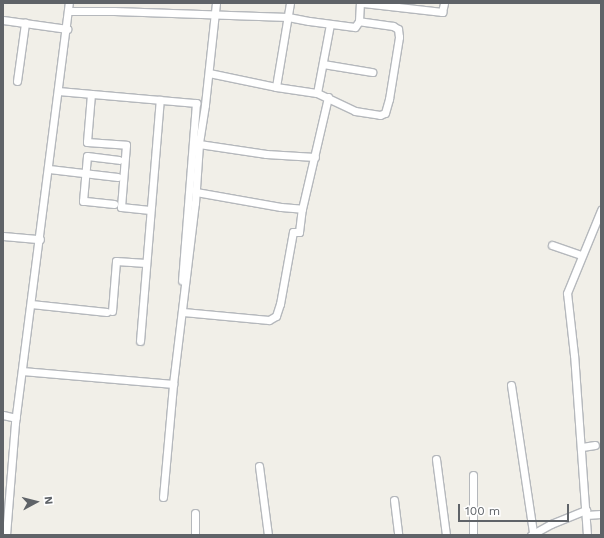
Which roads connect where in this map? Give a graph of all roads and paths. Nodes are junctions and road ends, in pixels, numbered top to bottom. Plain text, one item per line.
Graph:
1 (69, 3) edge
2 (216, 3) edge
3 (290, 3) edge
4 (360, 3) edge
5 (363, 3) edge
6 (444, 3) edge
7 (68, 11) junction
8 (215, 14) junction
9 (288, 16) junction
10 (3, 20) edge
11 (359, 21) junction
12 (25, 23) junction
13 (330, 24) junction
14 (67, 29) junction
15 (323, 64) junction
16 (372, 72) dead end
17 (209, 73) junction
18 (17, 81) dead end
19 (276, 87) junction
20 (58, 91) junction
21 (318, 93) junction
22 (91, 94) junction
23 (328, 98) junction
24 (160, 100) junction
25 (199, 144) junction
26 (316, 157) junction
27 (119, 160) dead end
28 (48, 170) junction
29 (86, 173) junction
30 (118, 177) dead end
31 (196, 192) junction
32 (114, 204) dead end
33 (302, 209) junction
34 (150, 210) junction
35 (601, 210) edge
36 (3, 236) edge
37 (40, 239) junction
38 (552, 245) dead end
39 (581, 255) junction
40 (146, 263) junction
41 (181, 292) dead end
42 (31, 304) junction
43 (183, 312) junction
44 (140, 341) dead end
45 (22, 371) junction
46 (173, 384) junction
47 (511, 385) dead end
48 (3, 416) edge
49 (16, 418) junction
50 (595, 445) dead end
51 (582, 447) junction
52 (436, 459) dead end
53 (259, 466) dead end
54 (473, 475) dead end
55 (163, 497) dead end
56 (394, 500) dead end
57 (195, 513) dead end
58 (586, 513) junction
59 (601, 514) edge
60 (5, 526) edge
61 (532, 534) edge
62 (6, 535) edge
63 (195, 535) edge
64 (268, 535) edge
65 (398, 535) edge
66 (446, 535) edge
67 (473, 535) edge
68 (587, 535) edge

1 - 7 street
2 - 8 street
3 - 9 street
4 - 11 street
5 - 6 street
7 - 8 street
7 - 14 street
8 - 9 street
8 - 17 street
9 - 13 street
9 - 19 street
10 - 12 street
11 - 13 street
11 - 23 street
12 - 14 street
12 - 18 street
13 - 15 street
14 - 20 street
15 - 16 street
15 - 21 street
17 - 19 street
17 - 25 street
19 - 21 street
20 - 22 street
20 - 28 street
21 - 23 street
22 - 24 street
22 - 34 street
23 - 26 street
24 - 34 street
24 - 41 street
25 - 26 street
25 - 31 street
26 - 33 street
27 - 29 street
28 - 29 street
28 - 37 street
29 - 30 street
29 - 32 street
31 - 33 street
31 - 43 street
33 - 43 street
34 - 40 street
35 - 39 street
36 - 37 street
37 - 42 street
38 - 39 street
39 - 51 street
40 - 42 street
40 - 44 street
42 - 45 street
43 - 46 street
45 - 46 street
45 - 49 street
46 - 55 street
47 - 61 street
48 - 49 street
49 - 60 street
50 - 51 street
51 - 58 street
52 - 66 street
53 - 64 street
54 - 67 street
56 - 65 street
57 - 63 street
58 - 59 street
58 - 61 street
58 - 68 street
60 - 62 street

